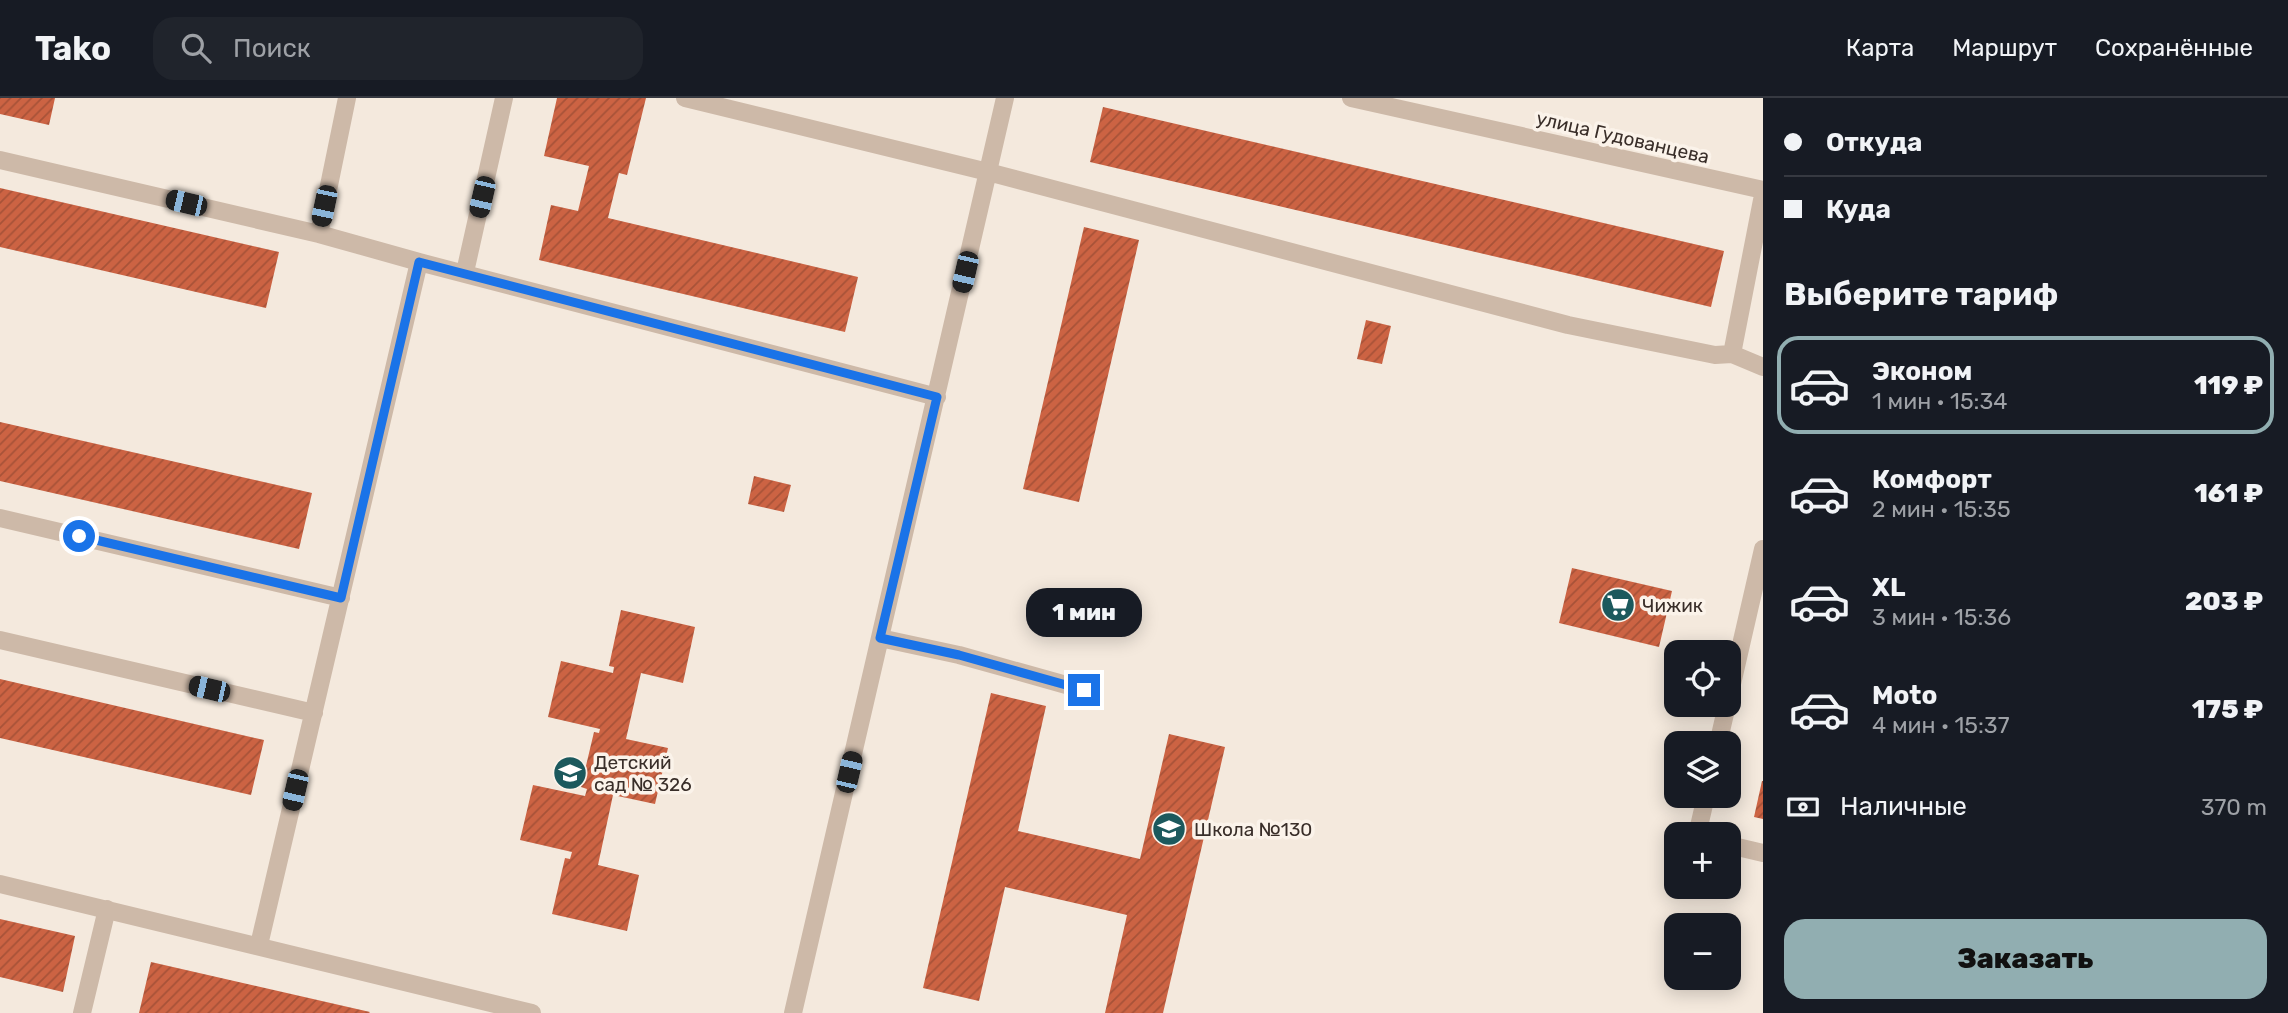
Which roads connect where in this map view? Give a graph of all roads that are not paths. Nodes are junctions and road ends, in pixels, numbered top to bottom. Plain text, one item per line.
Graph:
1 (347, 98) edge
2 (504, 98) edge
3 (685, 98) edge
4 (1005, 98) edge
5 (1351, 98) edge
6 (0, 160) edge
7 (988, 172) junction
8 (1763, 192) edge
9 (319, 234) junction
10 (419, 262) junction
11 (465, 272) junction
12 (1732, 354) junction
13 (1763, 367) edge
14 (937, 397) junction
15 (0, 518) edge
16 (1763, 549) edge
17 (341, 598) junction
18 (880, 638) junction
19 (0, 640) edge
20 (1741, 645) edge
21 (1084, 690) dead end
22 (314, 713) junction
23 (1741, 848) edge
24 (1763, 853) edge
25 (0, 884) edge
26 (107, 909) junction
27 (259, 945) junction
28 (82, 1013) edge
29 (531, 1013) edge
30 (793, 1013) edge

1 - 9 street
2 - 11 street
3 - 7 street
4 - 7 street
5 - 8 street, улица Гудованцева
6 - 9 street
7 - 12 street
7 - 14 street
8 - 12 street
9 - 10 street
10 - 11 street
10 - 17 street
11 - 14 street
12 - 13 street
14 - 18 street
15 - 17 street
16 - 20 street
17 - 22 street
18 - 21 street
18 - 30 street
19 - 22 street
22 - 27 street
23 - 24 street
25 - 26 street
26 - 27 street
26 - 28 street
27 - 29 street

